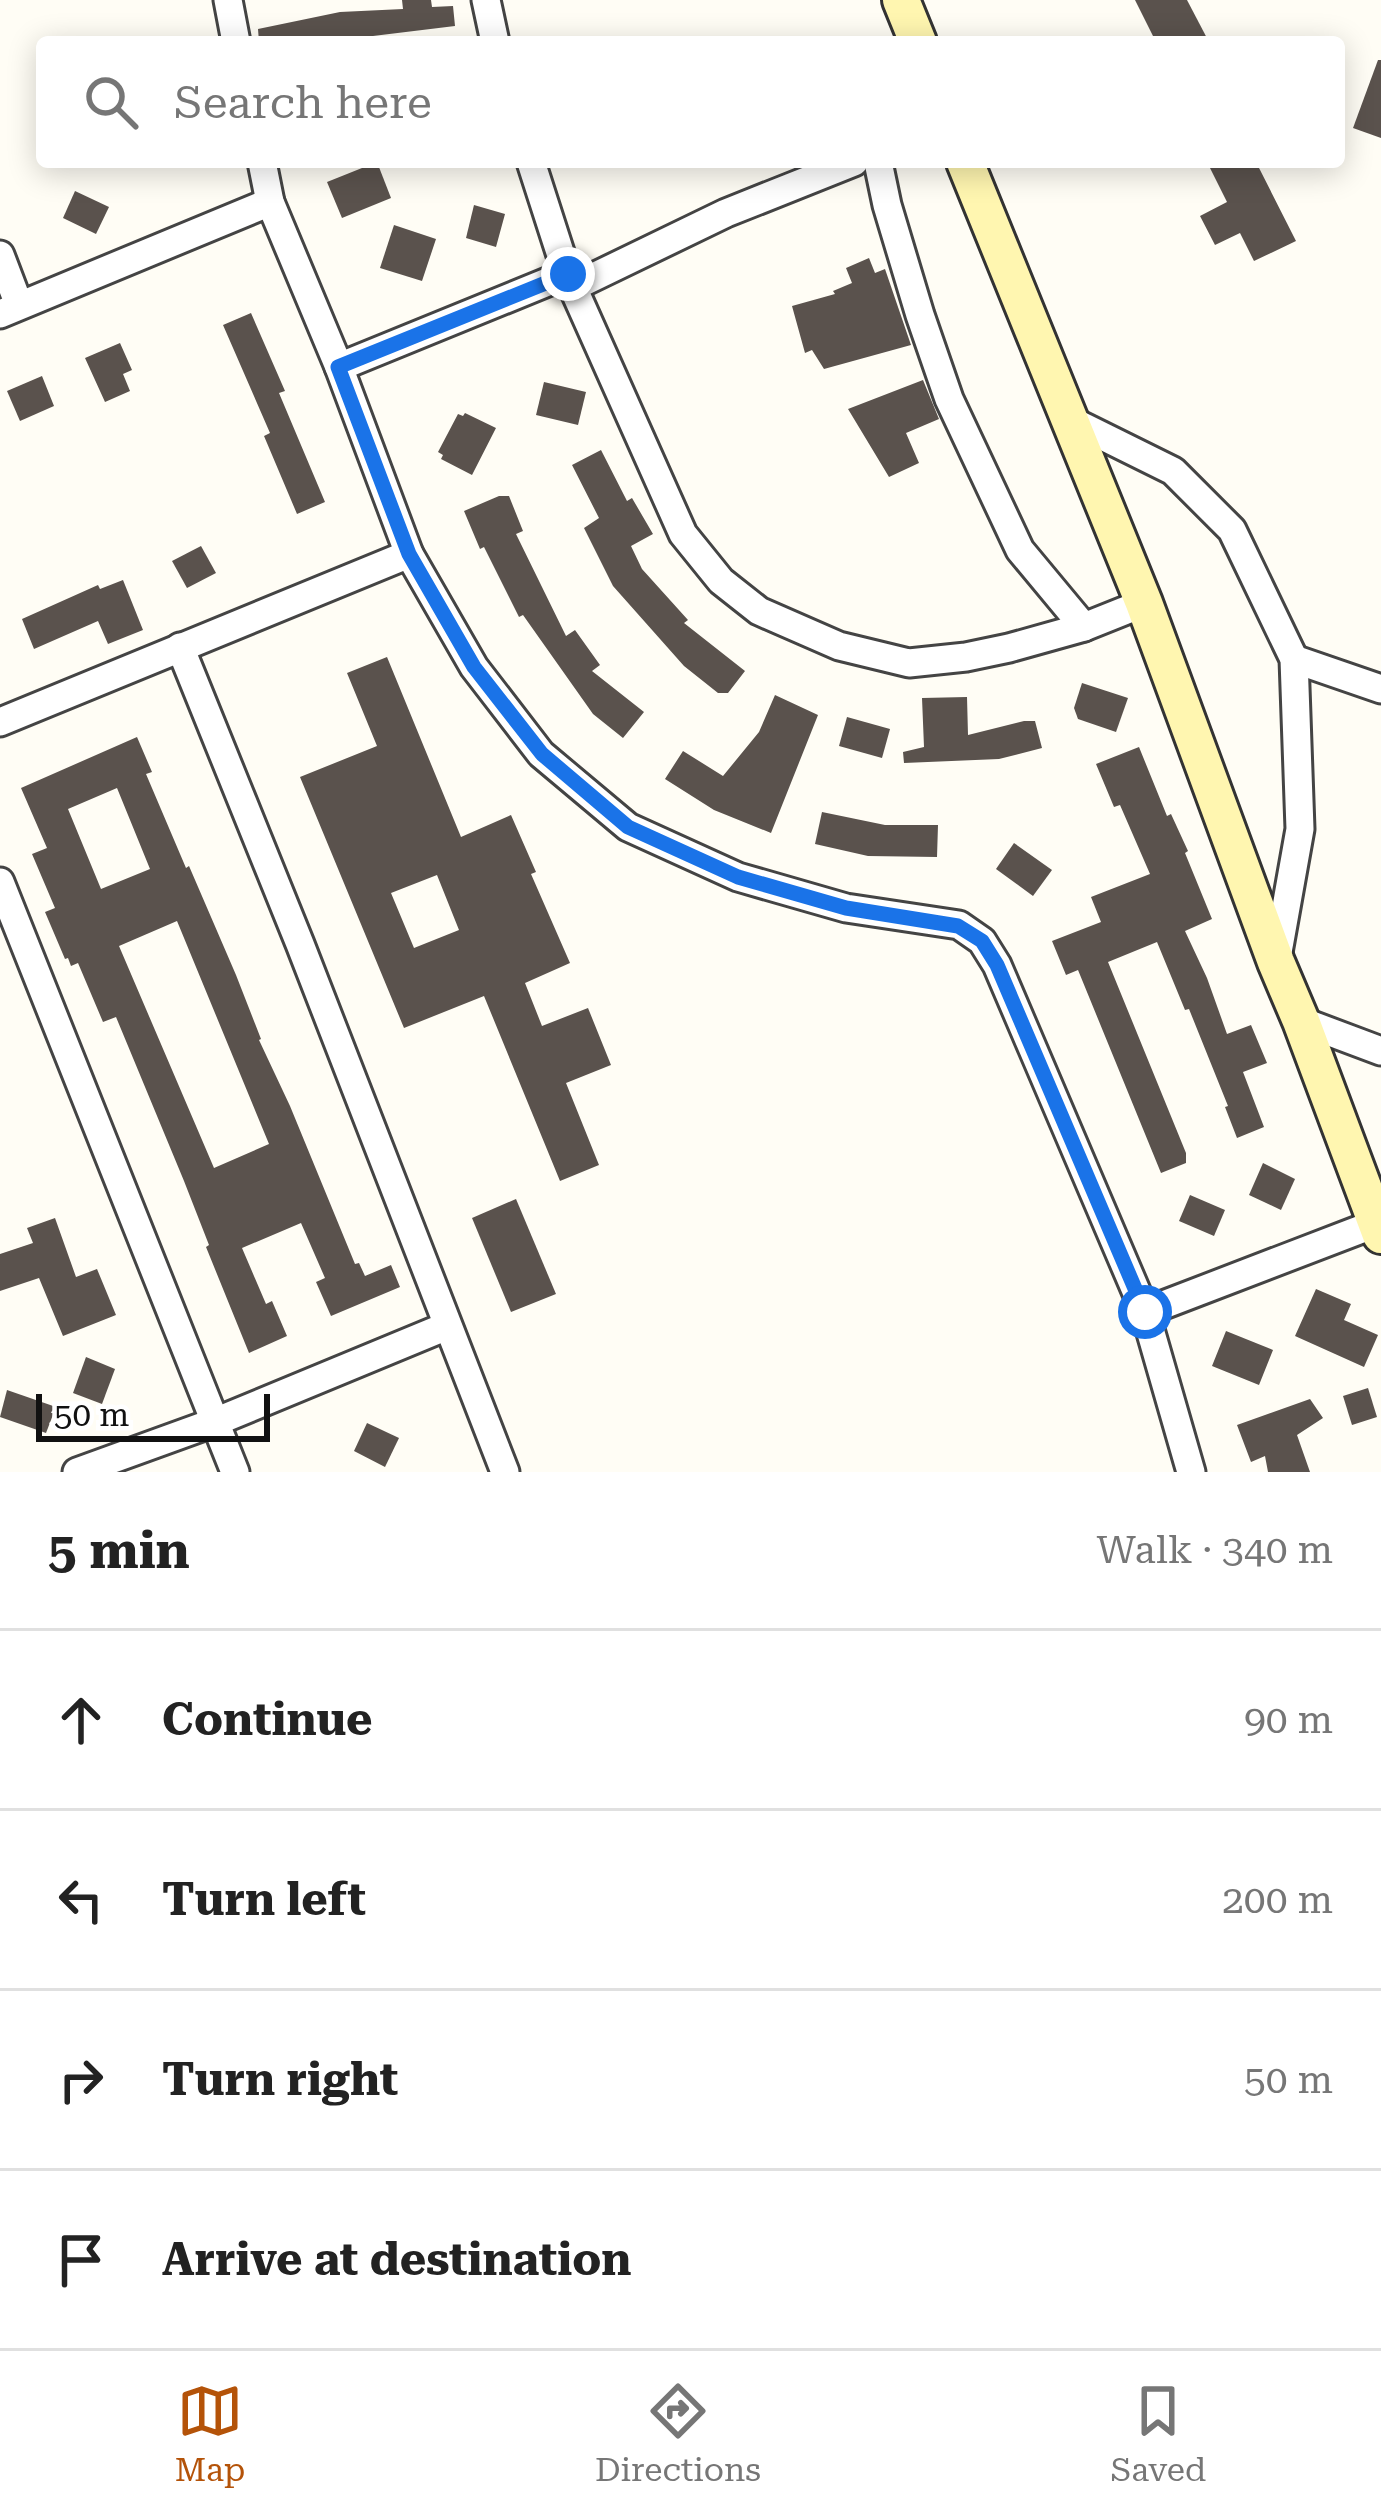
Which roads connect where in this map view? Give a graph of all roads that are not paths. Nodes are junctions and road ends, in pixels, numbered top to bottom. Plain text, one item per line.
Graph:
1 (228, 0) edge
2 (486, 0) edge
3 (901, 0) edge
4 (235, 36) edge
5 (494, 36) edge
6 (915, 36) edge
7 (263, 168) edge
8 (533, 168) edge
9 (839, 168) edge
10 (879, 168) edge
11 (967, 168) edge
12 (270, 202) junction
13 (0, 255) edge
14 (571, 281) junction
15 (10, 310) edge
16 (338, 367) junction
17 (1072, 421) junction
18 (409, 554) junction
19 (1144, 603) junction
20 (1084, 627) junction
21 (181, 647) junction
22 (1294, 659) junction
23 (1381, 689) edge
24 (0, 722) edge
25 (0, 882) edge
26 (1276, 962) junction
27 (1301, 1021) junction
28 (1381, 1052) edge
29 (1379, 1228) edge
30 (1145, 1312) junction
31 (447, 1326) junction
32 (215, 1422) junction
33 (77, 1472) edge
34 (235, 1472) edge
35 (505, 1472) edge
36 (1191, 1472) edge

1 - 4 street
2 - 5 street
3 - 6 street
7 - 12 street
8 - 14 street
9 - 14 street
10 - 20 street
11 - 17 street
12 - 15 street
12 - 16 street
13 - 15 street
14 - 16 street
14 - 20 street
16 - 18 street
17 - 19 street
17 - 22 street
18 - 21 street
18 - 30 street
19 - 20 street
19 - 26 street
21 - 24 street
21 - 31 street
22 - 23 street
22 - 26 street
25 - 32 street
26 - 27 street
27 - 28 street
27 - 29 street
29 - 30 street
30 - 36 street
31 - 32 street
31 - 35 street
32 - 33 street
32 - 34 street

